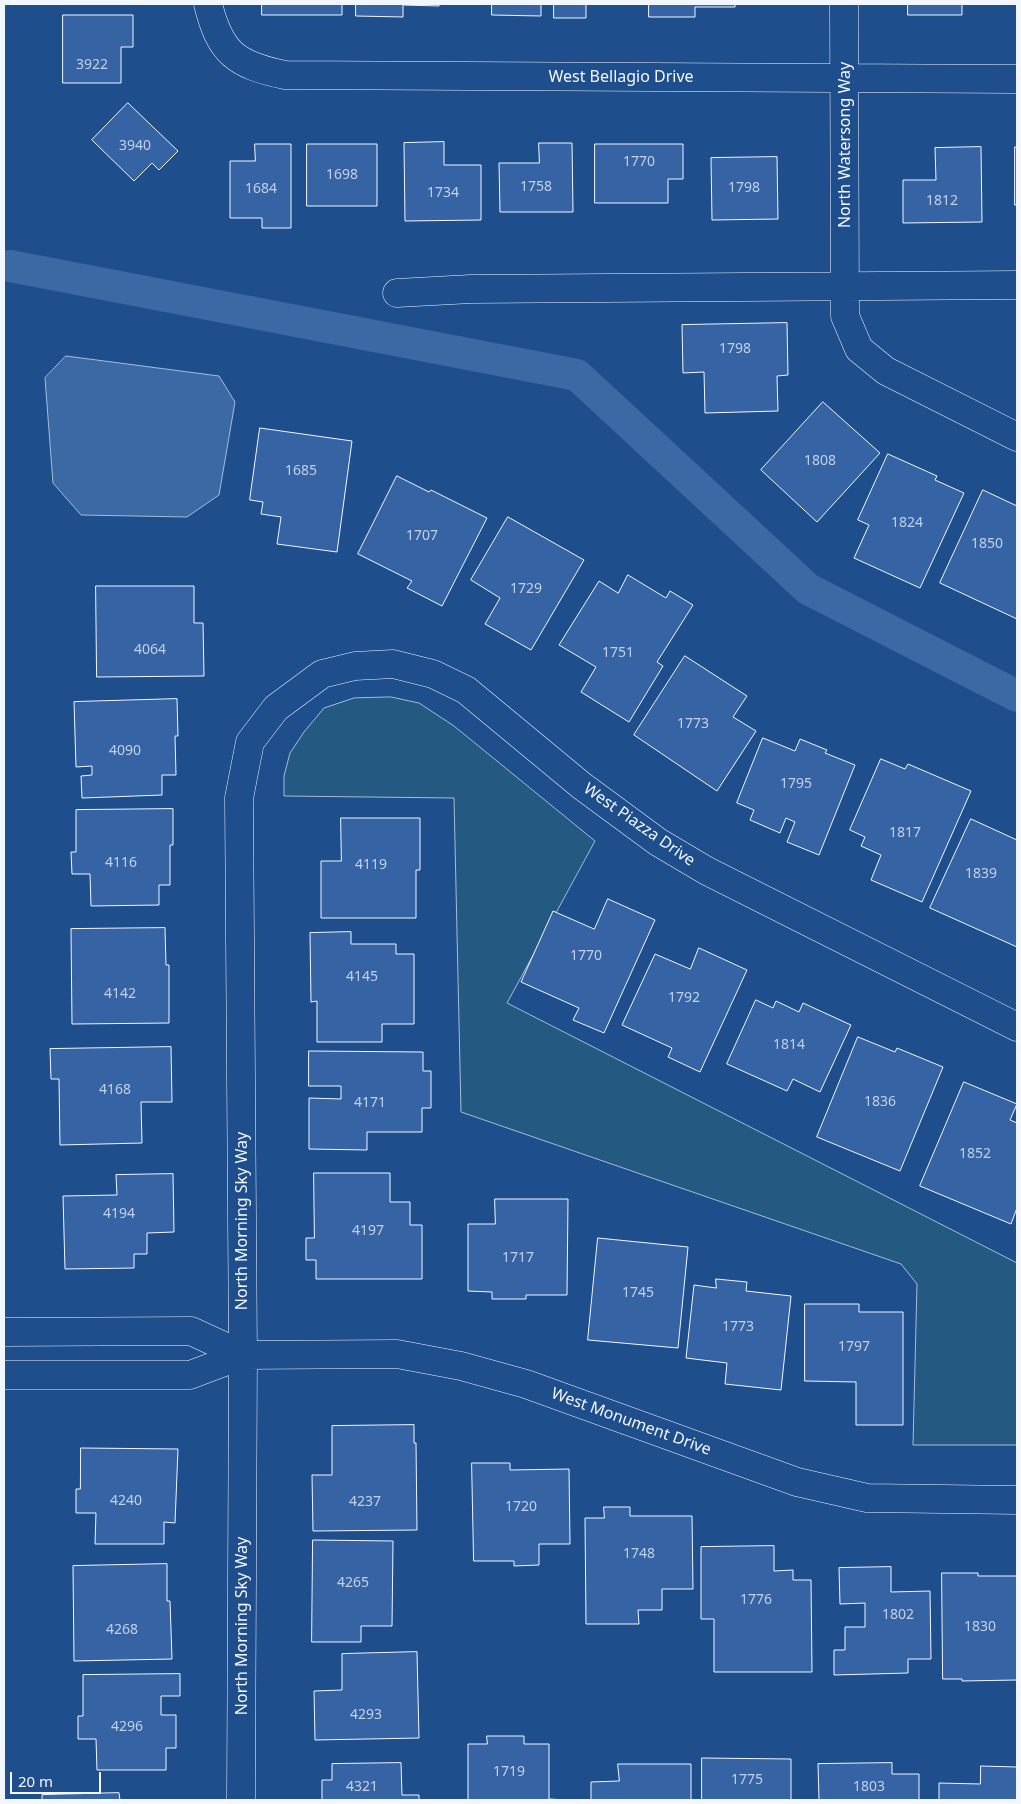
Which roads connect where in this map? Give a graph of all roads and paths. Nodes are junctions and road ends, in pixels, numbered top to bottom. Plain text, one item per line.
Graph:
1 (208, 4) edge
2 (844, 4) edge
3 (845, 78) junction
4 (1017, 79) edge
5 (845, 286) junction
6 (1017, 286) edge
7 (397, 293) dead end
8 (1017, 437) edge
9 (322, 674) joint
10 (1017, 1027) edge
11 (4, 1332) edge
12 (243, 1355) junction
13 (4, 1375) edge
14 (1017, 1500) edge
15 (241, 1800) edge

1 - 3 street, West Bellagio Drive
2 - 3 street, North Watersong Way
3 - 4 street, West Bellagio Drive
3 - 5 street, North Watersong Way
5 - 6 street
5 - 7 street
5 - 8 street, North Watersong Way
9 - 10 street, West Piazza Drive
9 - 12 street, North Morning Sky Way
11 - 12 street
12 - 13 street
12 - 14 street, West Monument Drive
12 - 15 street, North Morning Sky Way

